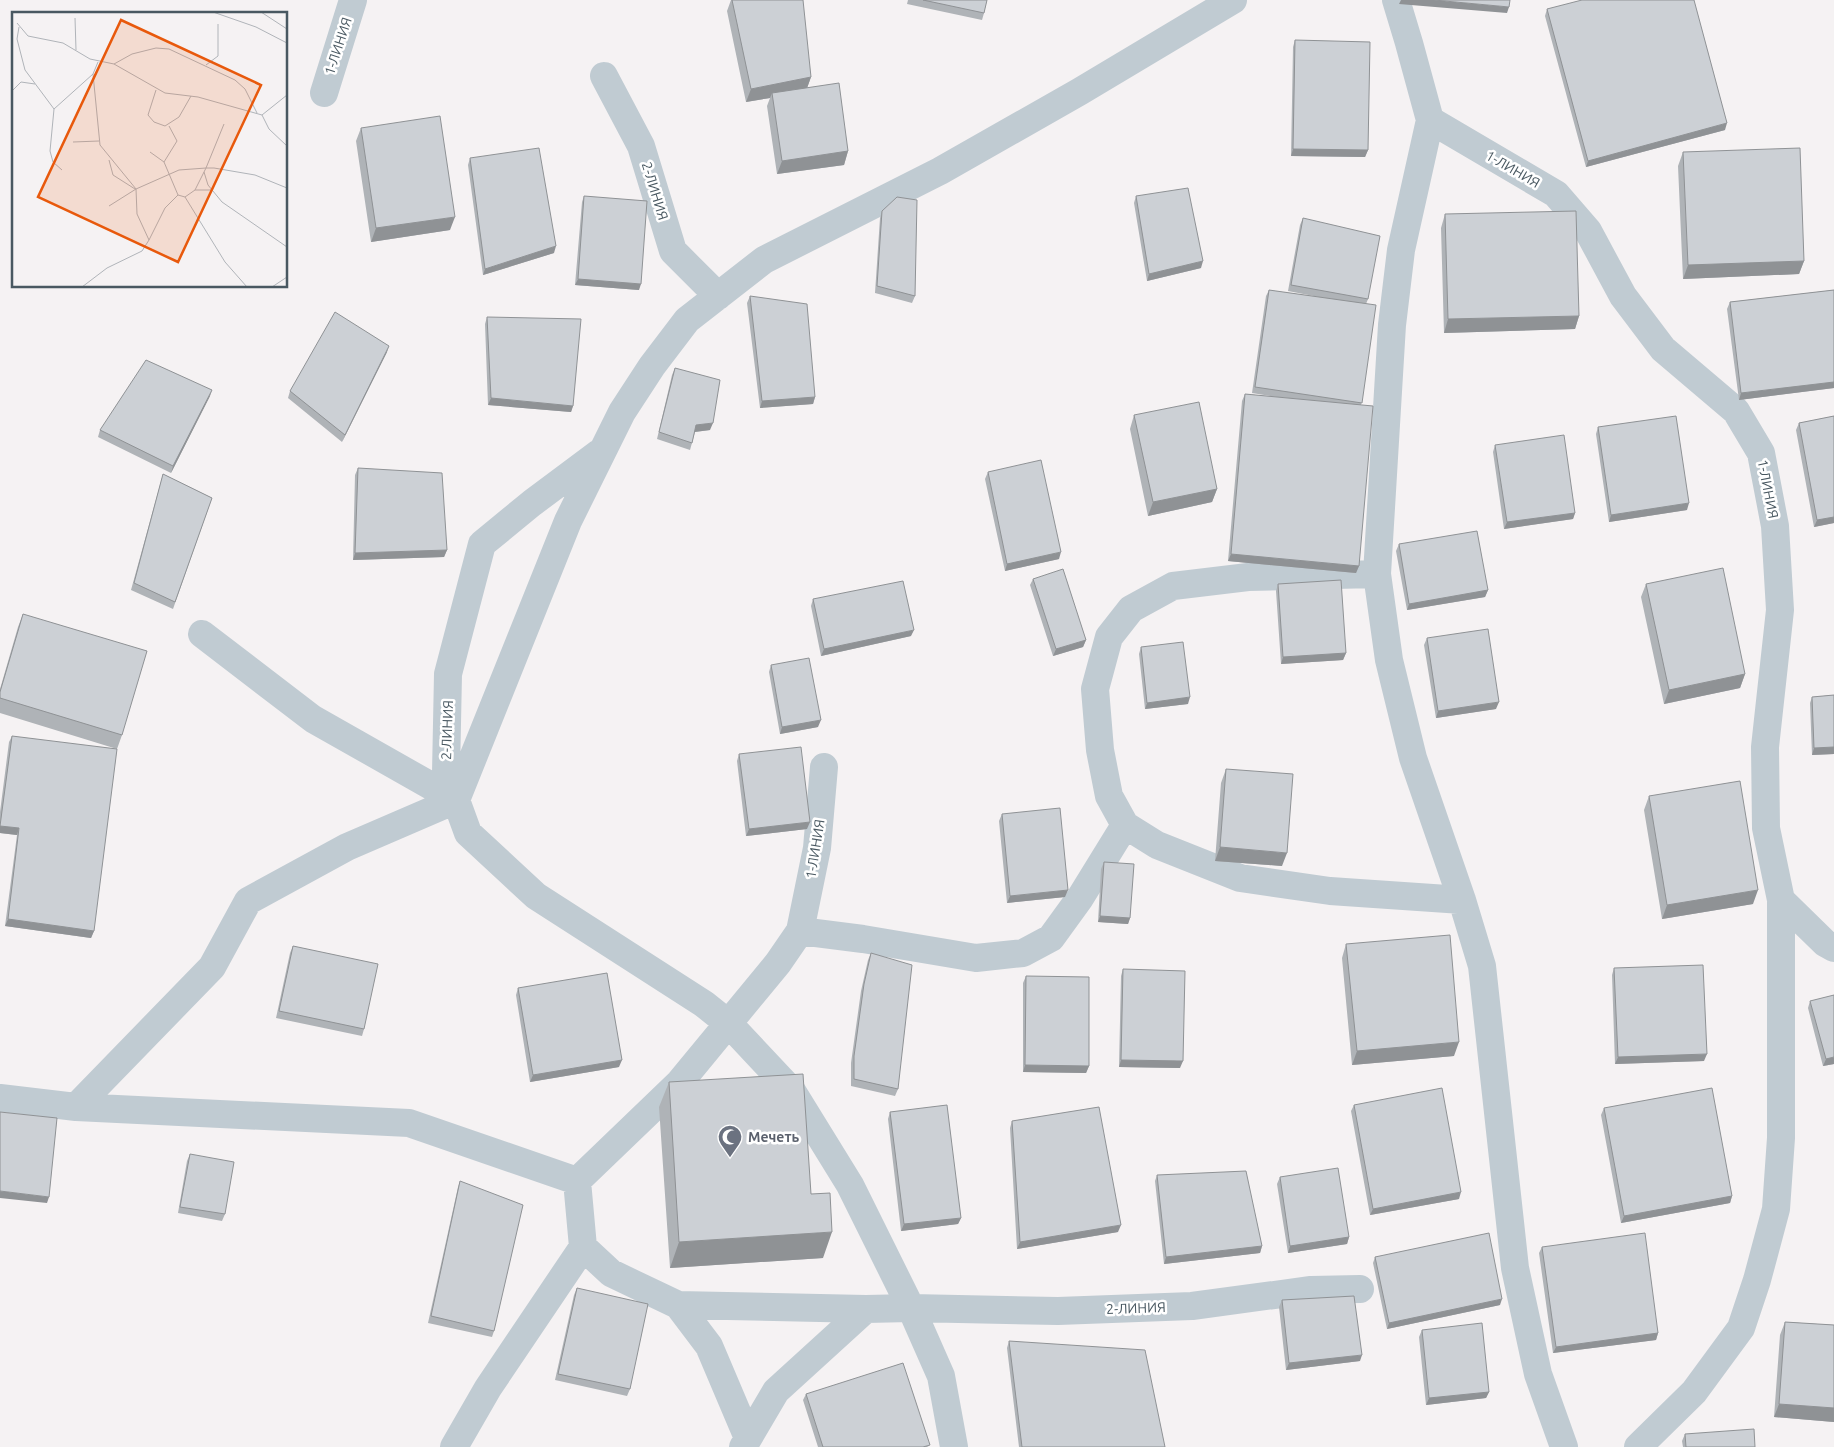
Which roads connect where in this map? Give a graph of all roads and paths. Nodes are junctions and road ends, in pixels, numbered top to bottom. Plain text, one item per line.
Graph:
1 (353, 0) edge
2 (1233, 0) edge
3 (1396, 0) edge
4 (604, 76) dead end
5 (324, 93) dead end
6 (1430, 120) junction
7 (718, 296) junction
8 (605, 449) junction
9 (1377, 574) junction
10 (202, 634) dead end
11 (824, 768) dead end
12 (456, 800) junction
13 (1125, 825) junction
14 (1462, 900) junction
15 (1780, 900) junction
16 (800, 931) junction
17 (1834, 948) edge
18 (729, 1024) junction
19 (0, 1098) edge
20 (76, 1107) junction
21 (577, 1181) junction
22 (583, 1247) junction
23 (1360, 1289) dead end
24 (678, 1305) junction
25 (911, 1308) junction
26 (866, 1309) junction
27 (746, 1443) edge
28 (454, 1447) edge
29 (954, 1447) edge
30 (1564, 1447) edge
31 (1638, 1447) edge

1 - 5 street, 1-ЛИНИЯ
2 - 7 street
3 - 6 street
4 - 7 street, 2-ЛИНИЯ
6 - 9 street
6 - 15 street, 1-ЛИНИЯ
7 - 8 street
8 - 12 street
8 - 12 street, 2-ЛИНИЯ
9 - 13 street
9 - 14 street
10 - 12 street
11 - 16 street, 1-ЛИНИЯ
12 - 18 street, 2-ЛИНИЯ
12 - 20 street
13 - 14 street
13 - 16 street
14 - 30 street
15 - 17 street
15 - 31 street, 1-ЛИНИЯ
16 - 18 street
18 - 21 street
18 - 25 street, 2-ЛИНИЯ
19 - 20 street
20 - 21 street
21 - 22 street
22 - 24 street
22 - 28 street
23 - 25 street, 2-ЛИНИЯ
24 - 26 street, 2-ЛИНИЯ
24 - 27 street
25 - 26 street, 2-ЛИНИЯ
25 - 29 street, 2-ЛИНИЯ
26 - 27 street

